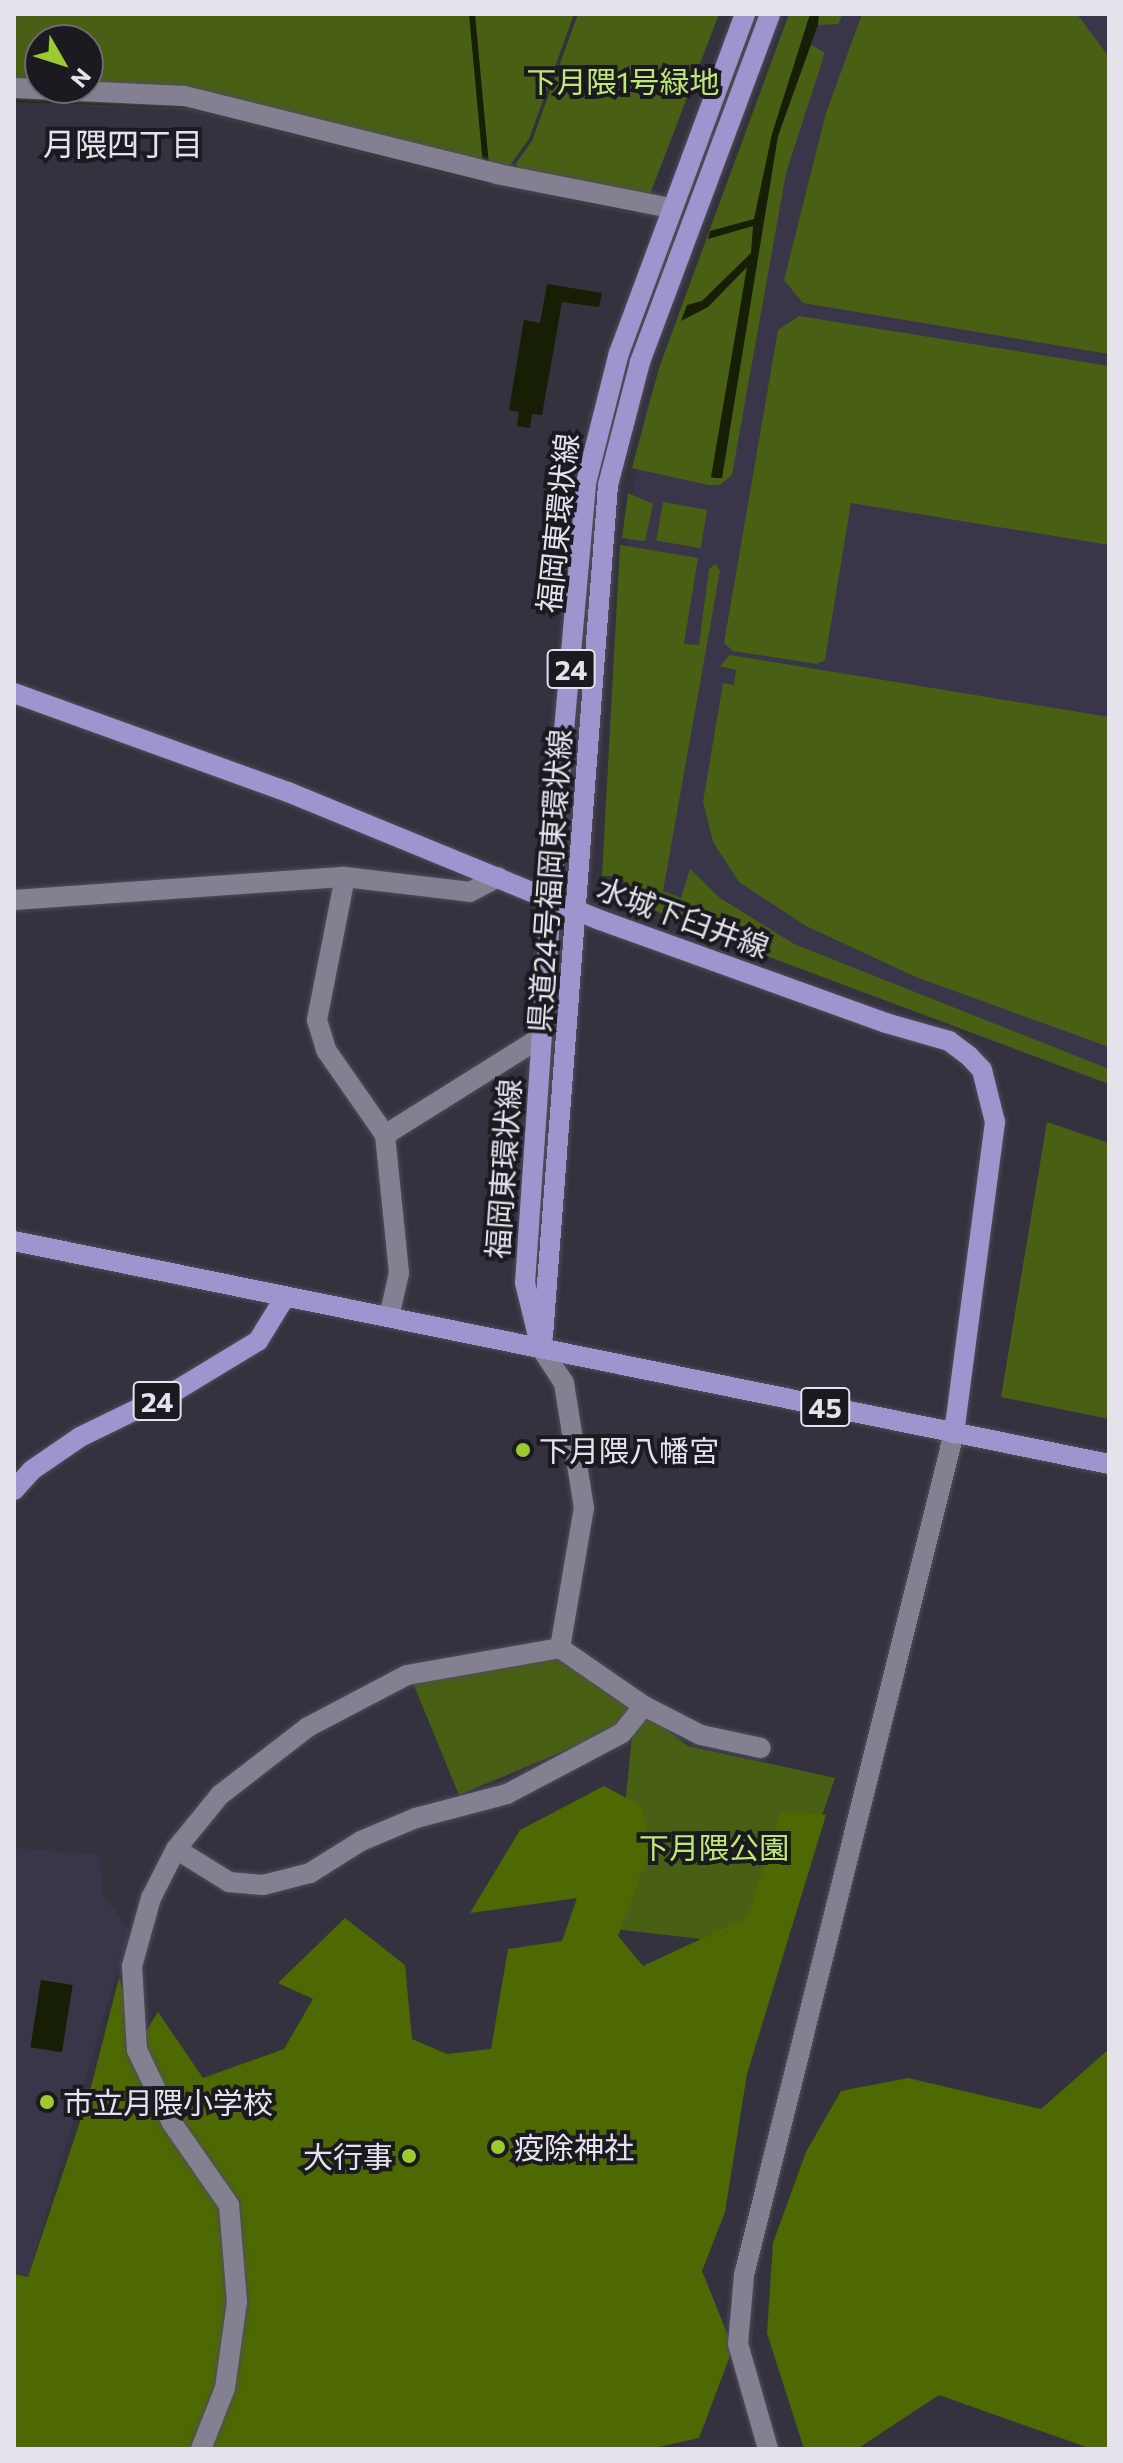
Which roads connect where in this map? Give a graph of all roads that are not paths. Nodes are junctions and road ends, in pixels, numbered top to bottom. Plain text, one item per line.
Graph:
1 (745, 14) edge
2 (770, 14) edge
3 (14, 88) edge
4 (670, 208) junction
5 (14, 693) edge
6 (345, 877) junction
7 (498, 877) junction
8 (551, 897) junction
9 (14, 900) edge
10 (577, 911) junction
11 (541, 1037) junction
12 (385, 1135) junction
13 (14, 1241) edge
14 (285, 1297) junction
15 (389, 1317) junction
16 (541, 1348) junction
17 (954, 1433) junction
18 (1109, 1464) edge
19 (14, 1490) edge
20 (560, 1648) junction
21 (644, 1706) junction
22 (761, 1748) dead end
23 (176, 1849) junction
24 (201, 2449) edge
25 (768, 2449) edge

1 - 4 main road, 福岡東環状線 / 24
2 - 10 main road, 県道24号福岡東環状線 / 24
3 - 4 street
4 - 8 main road, 福岡東環状線 / 24
5 - 7 main road, 水城下臼井線
6 - 7 street
6 - 9 street
6 - 12 street
7 - 8 main road, 水城下臼井線
8 - 10 main road, 水城下臼井線
8 - 11 main road, 福岡東環状線 / 24
10 - 16 main road, 県道24号福岡東環状線 / 24
10 - 17 main road, 水城下臼井線
11 - 12 street
11 - 16 main road, 福岡東環状線 / 24
12 - 15 street
13 - 14 main road
14 - 15 main road
14 - 19 main road, 24
15 - 16 main road
16 - 17 main road, 45
16 - 20 street, 福岡東環状線
17 - 18 main road, 45
17 - 25 street
20 - 21 street
20 - 23 street
21 - 22 street
21 - 23 street
23 - 24 street

